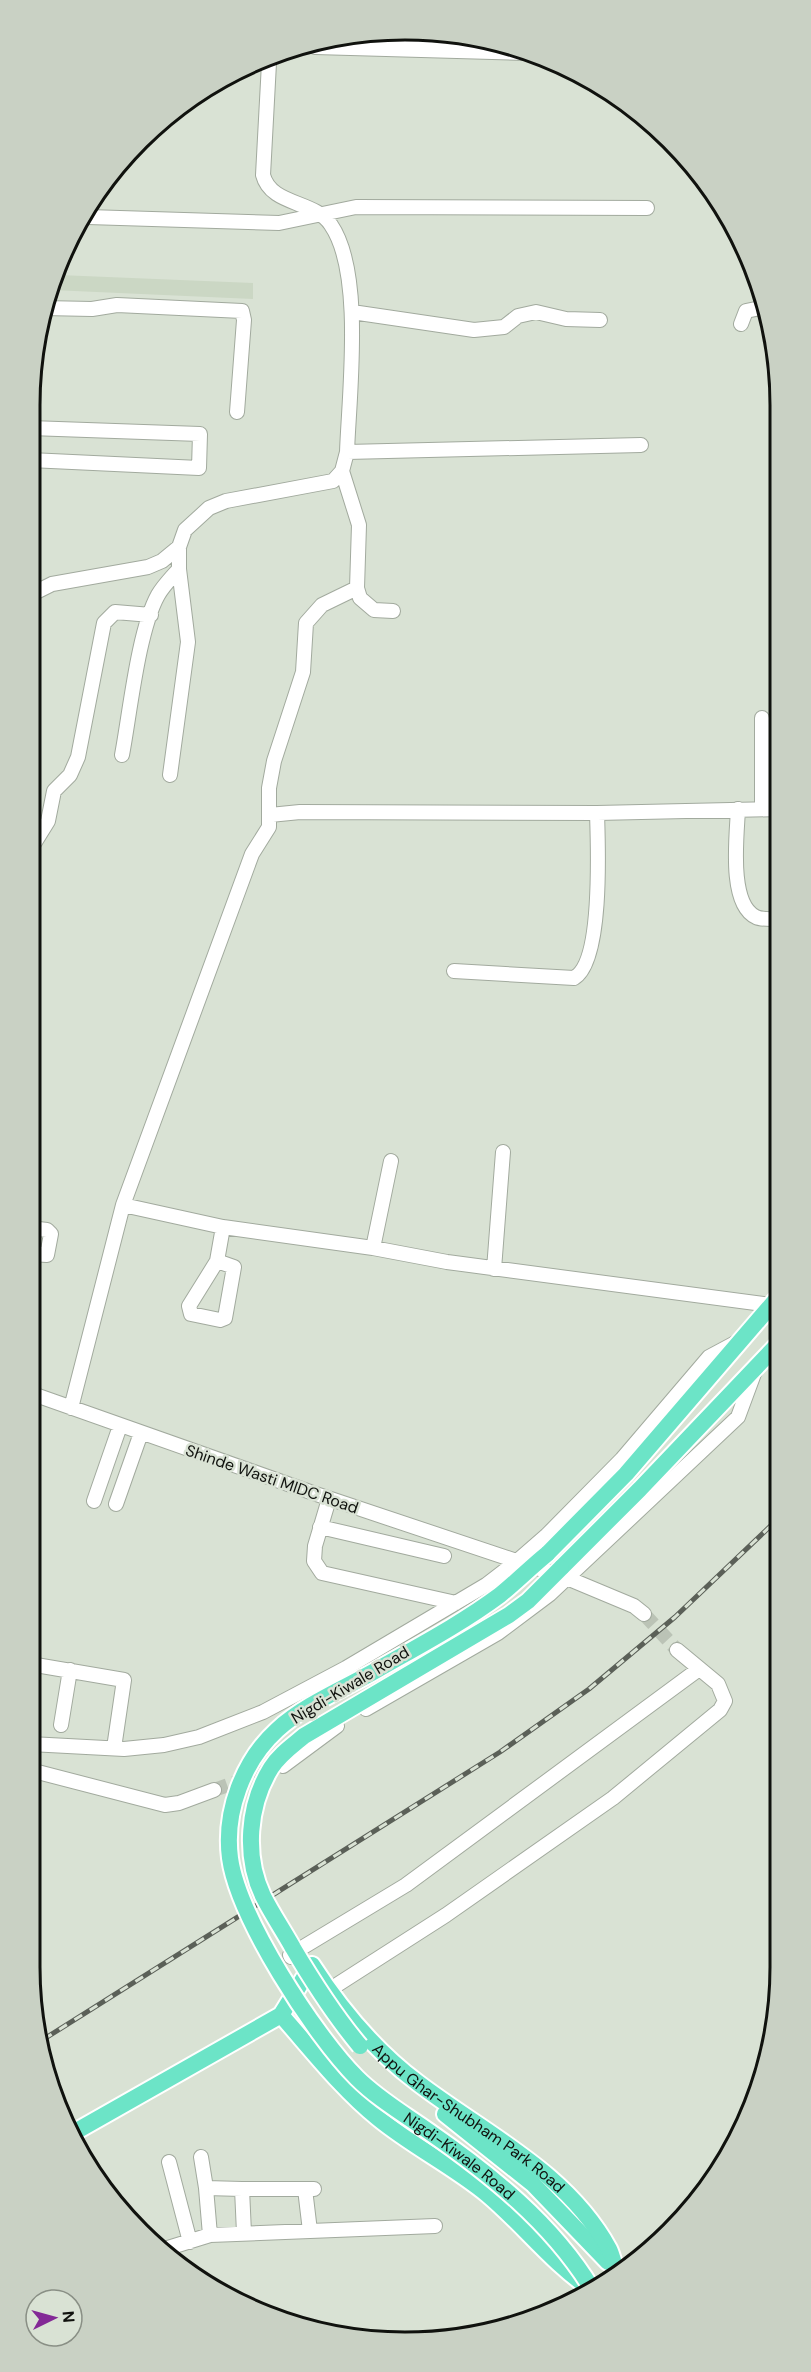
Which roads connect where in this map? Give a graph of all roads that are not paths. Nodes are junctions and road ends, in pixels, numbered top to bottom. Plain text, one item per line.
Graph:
1 (336, 48) edge
2 (496, 52) edge
3 (269, 67) edge
4 (647, 208) dead end
5 (317, 213) junction
6 (93, 217) edge
7 (54, 308) edge
8 (757, 309) edge
9 (352, 312) junction
10 (600, 320) dead end
11 (741, 324) dead end
12 (237, 412) dead end
13 (40, 428) edge
14 (641, 445) dead end
15 (347, 452) junction
16 (40, 460) edge
17 (342, 471) junction
18 (179, 547) junction
19 (178, 569) junction
20 (357, 588) junction
21 (40, 590) edge
22 (393, 611) dead end
23 (151, 615) junction
24 (762, 718) dead end
25 (122, 755) dead end
26 (170, 775) dead end
27 (738, 809) junction
28 (762, 809) junction
29 (770, 809) edge
30 (597, 813) junction
31 (270, 815) junction
32 (40, 834) edge
33 (770, 919) edge
34 (454, 971) dead end
35 (503, 1152) dead end
36 (391, 1161) dead end
37 (123, 1205) junction
38 (224, 1227) junction
39 (40, 1229) edge
40 (374, 1248) junction
41 (40, 1255) edge
42 (217, 1261) dead end
43 (494, 1269) junction
44 (770, 1299) edge
45 (770, 1308) edge
46 (746, 1338) junction
47 (770, 1352) edge
48 (758, 1364) junction
49 (40, 1397) edge
50 (71, 1408) junction
51 (120, 1426) junction
52 (141, 1433) junction
53 (115, 1441) junction
54 (136, 1447) junction
55 (329, 1498) junction
56 (94, 1501) dead end
57 (116, 1504) dead end
58 (320, 1527) junction
59 (444, 1556) dead end
60 (516, 1562) junction
61 (567, 1578) junction
62 (456, 1603) junction
63 (644, 1614) tunnel mouth
64 (677, 1650) tunnel mouth
65 (40, 1666) edge
66 (699, 1669) junction
67 (70, 1670) junction
68 (61, 1725) dead end
69 (40, 1744) edge
70 (114, 1748) junction
71 (283, 1766) tunnel mouth
72 (40, 1773) edge
73 (214, 1790) tunnel mouth
74 (308, 1971) junction
75 (329, 1990) junction
76 (281, 2015) junction
77 (79, 2130) edge
78 (201, 2157) dead end
79 (169, 2162) dead end
80 (206, 2188) junction
81 (242, 2188) junction
82 (435, 2226) dead end
83 (310, 2231) junction
84 (244, 2233) junction
85 (210, 2235) junction
86 (190, 2242) junction
87 (172, 2247) edge
88 (615, 2265) edge
89 (612, 2267) edge
90 (587, 2283) edge
91 (585, 2285) edge

1 - 2 street
3 - 5 street
4 - 5 street
5 - 6 street
5 - 9 street
7 - 12 street
8 - 11 street
9 - 10 street
9 - 15 street
13 - 16 street
14 - 15 street
15 - 17 street
17 - 18 street
17 - 20 street
18 - 19 street
18 - 21 street
19 - 23 street
19 - 26 street
20 - 22 street
20 - 31 street
23 - 25 street
23 - 32 street
24 - 28 street
27 - 28 street
27 - 30 street
27 - 33 street
28 - 29 street
30 - 31 street
30 - 34 street
31 - 37 street
35 - 43 street
36 - 40 street
37 - 38 street
37 - 50 street
38 - 40 street
38 - 42 street
39 - 41 street
40 - 43 street
43 - 44 street
45 - 46 main road, Nigdi-Kiwale Road
46 - 60 street
46 - 90 main road, Nigdi-Kiwale Road, bridge
47 - 48 main road, Nigdi-Kiwale Road
48 - 61 street
48 - 89 main road, Nigdi-Kiwale Road, bridge
49 - 50 street, Shinde Wasti MIDC Road
50 - 51 street, Shinde Wasti MIDC Road
51 - 52 street, Shinde Wasti MIDC Road
51 - 53 street
52 - 54 street
52 - 55 street, Shinde Wasti MIDC Road
53 - 54 street
53 - 56 street
54 - 57 street
55 - 58 street
55 - 60 street, Shinde Wasti MIDC Road
58 - 59 street
58 - 62 street
60 - 61 street, Shinde Wasti MIDC Road
60 - 62 street
61 - 63 street, Shinde Wasti MIDC Road
61 - 71 street
62 - 70 street
64 - 66 street
65 - 67 street
66 - 74 street
66 - 75 street
67 - 68 street
67 - 70 street
69 - 70 street
72 - 73 street
74 - 75 main road, Appu Ghar-Shubham Park Road
74 - 76 main road
75 - 88 main road, Appu Ghar-Shubham Park Road
76 - 77 main road
76 - 91 main road
78 - 80 street
79 - 86 street
80 - 81 street
80 - 85 street
81 - 83 street
81 - 84 street
82 - 83 street
83 - 84 street
84 - 85 street
85 - 86 street
86 - 87 street

